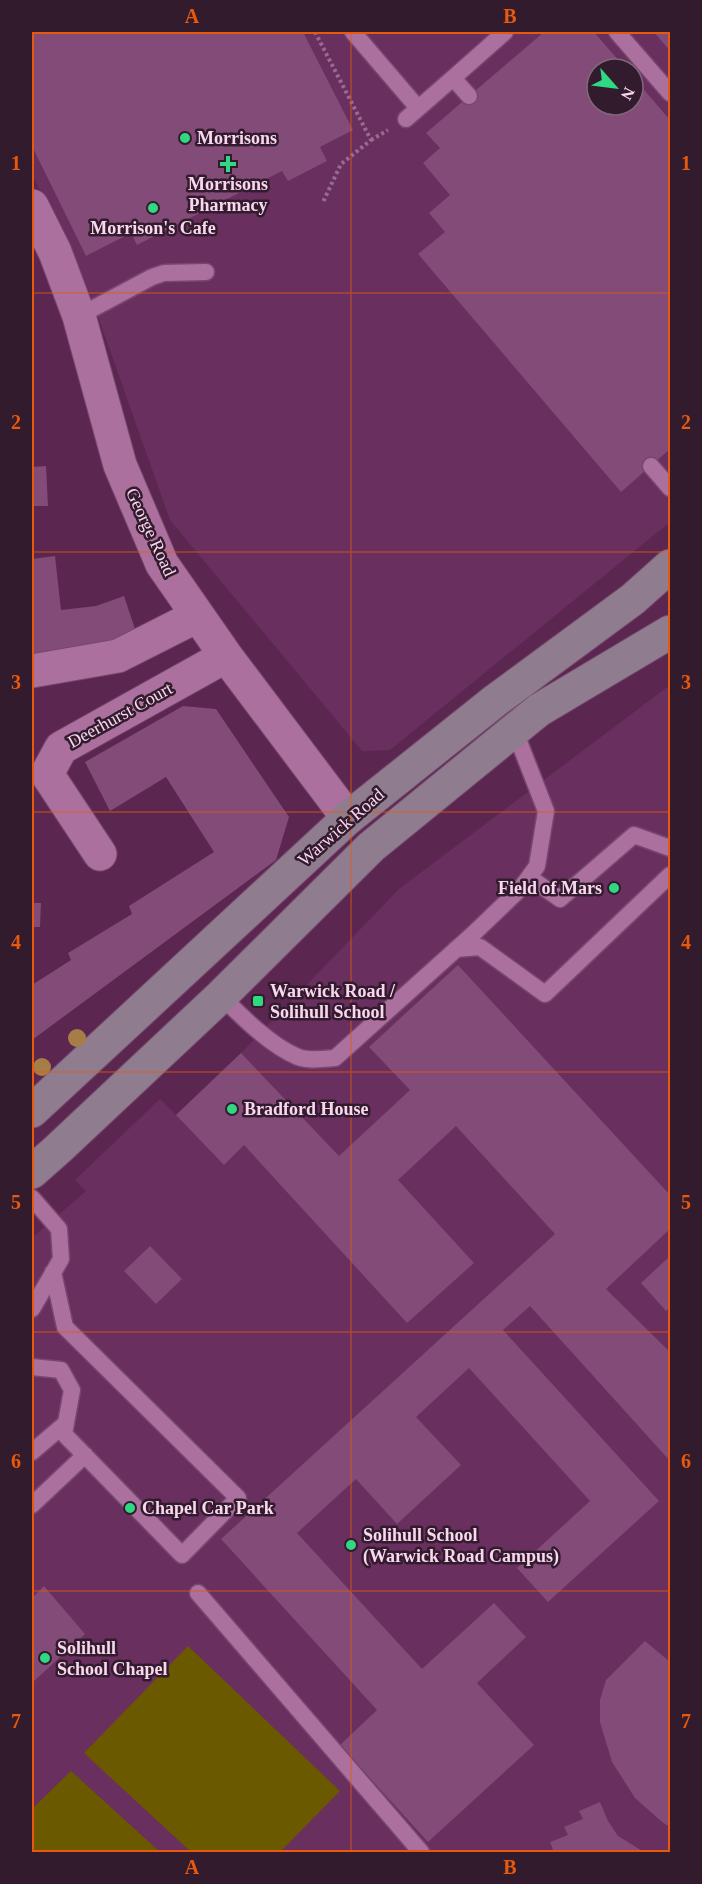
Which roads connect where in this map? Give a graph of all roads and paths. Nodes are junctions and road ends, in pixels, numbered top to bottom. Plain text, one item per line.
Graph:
1 (315, 32) edge
2 (353, 32) edge
3 (505, 32) edge
4 (617, 32) edge
5 (453, 78) junction
6 (670, 93) edge
7 (469, 96) dead end
8 (418, 108) junction
9 (406, 119) dead end
10 (323, 202) dead end
11 (32, 206) edge
12 (206, 272) dead end
13 (79, 316) junction
14 (651, 466) dead end
15 (670, 488) edge
16 (670, 566) edge
17 (197, 616) junction
18 (670, 632) edge
19 (226, 656) junction
20 (32, 671) edge
21 (514, 729) junction
22 (348, 818) junction
23 (371, 847) junction
24 (670, 848) edge
25 (100, 854) dead end
26 (670, 875) edge
27 (529, 877) junction
28 (456, 949) junction
29 (221, 996) junction
30 (32, 1112) edge
31 (32, 1172) edge
32 (32, 1198) edge
33 (53, 1272) junction
34 (32, 1309) edge
35 (32, 1366) edge
36 (66, 1423) junction
37 (32, 1452) edge
38 (85, 1455) junction
39 (32, 1505) edge
40 (198, 1593) dead end
41 (421, 1852) edge

1 - 10 path
2 - 8 lane
3 - 5 lane
4 - 6 lane
5 - 7 lane
5 - 8 lane
8 - 9 lane
11 - 13 street, George Road
12 - 13 lane
13 - 17 street, George Road
14 - 15 lane
16 - 22 main road, Warwick Road
17 - 19 street, George Road
17 - 20 street
18 - 21 main road, Warwick Road
19 - 22 street, George Road
19 - 25 street, Deerhurst Court
21 - 23 main road, Warwick Road
21 - 27 lane
22 - 23 main road
22 - 30 main road, Warwick Road
23 - 29 main road, Warwick Road
24 - 27 lane
26 - 28 lane
27 - 28 lane
28 - 29 lane
29 - 31 main road, Warwick Road
32 - 33 lane
33 - 34 lane
33 - 38 lane
35 - 36 lane
36 - 37 lane
36 - 38 lane
38 - 39 lane
40 - 41 lane

